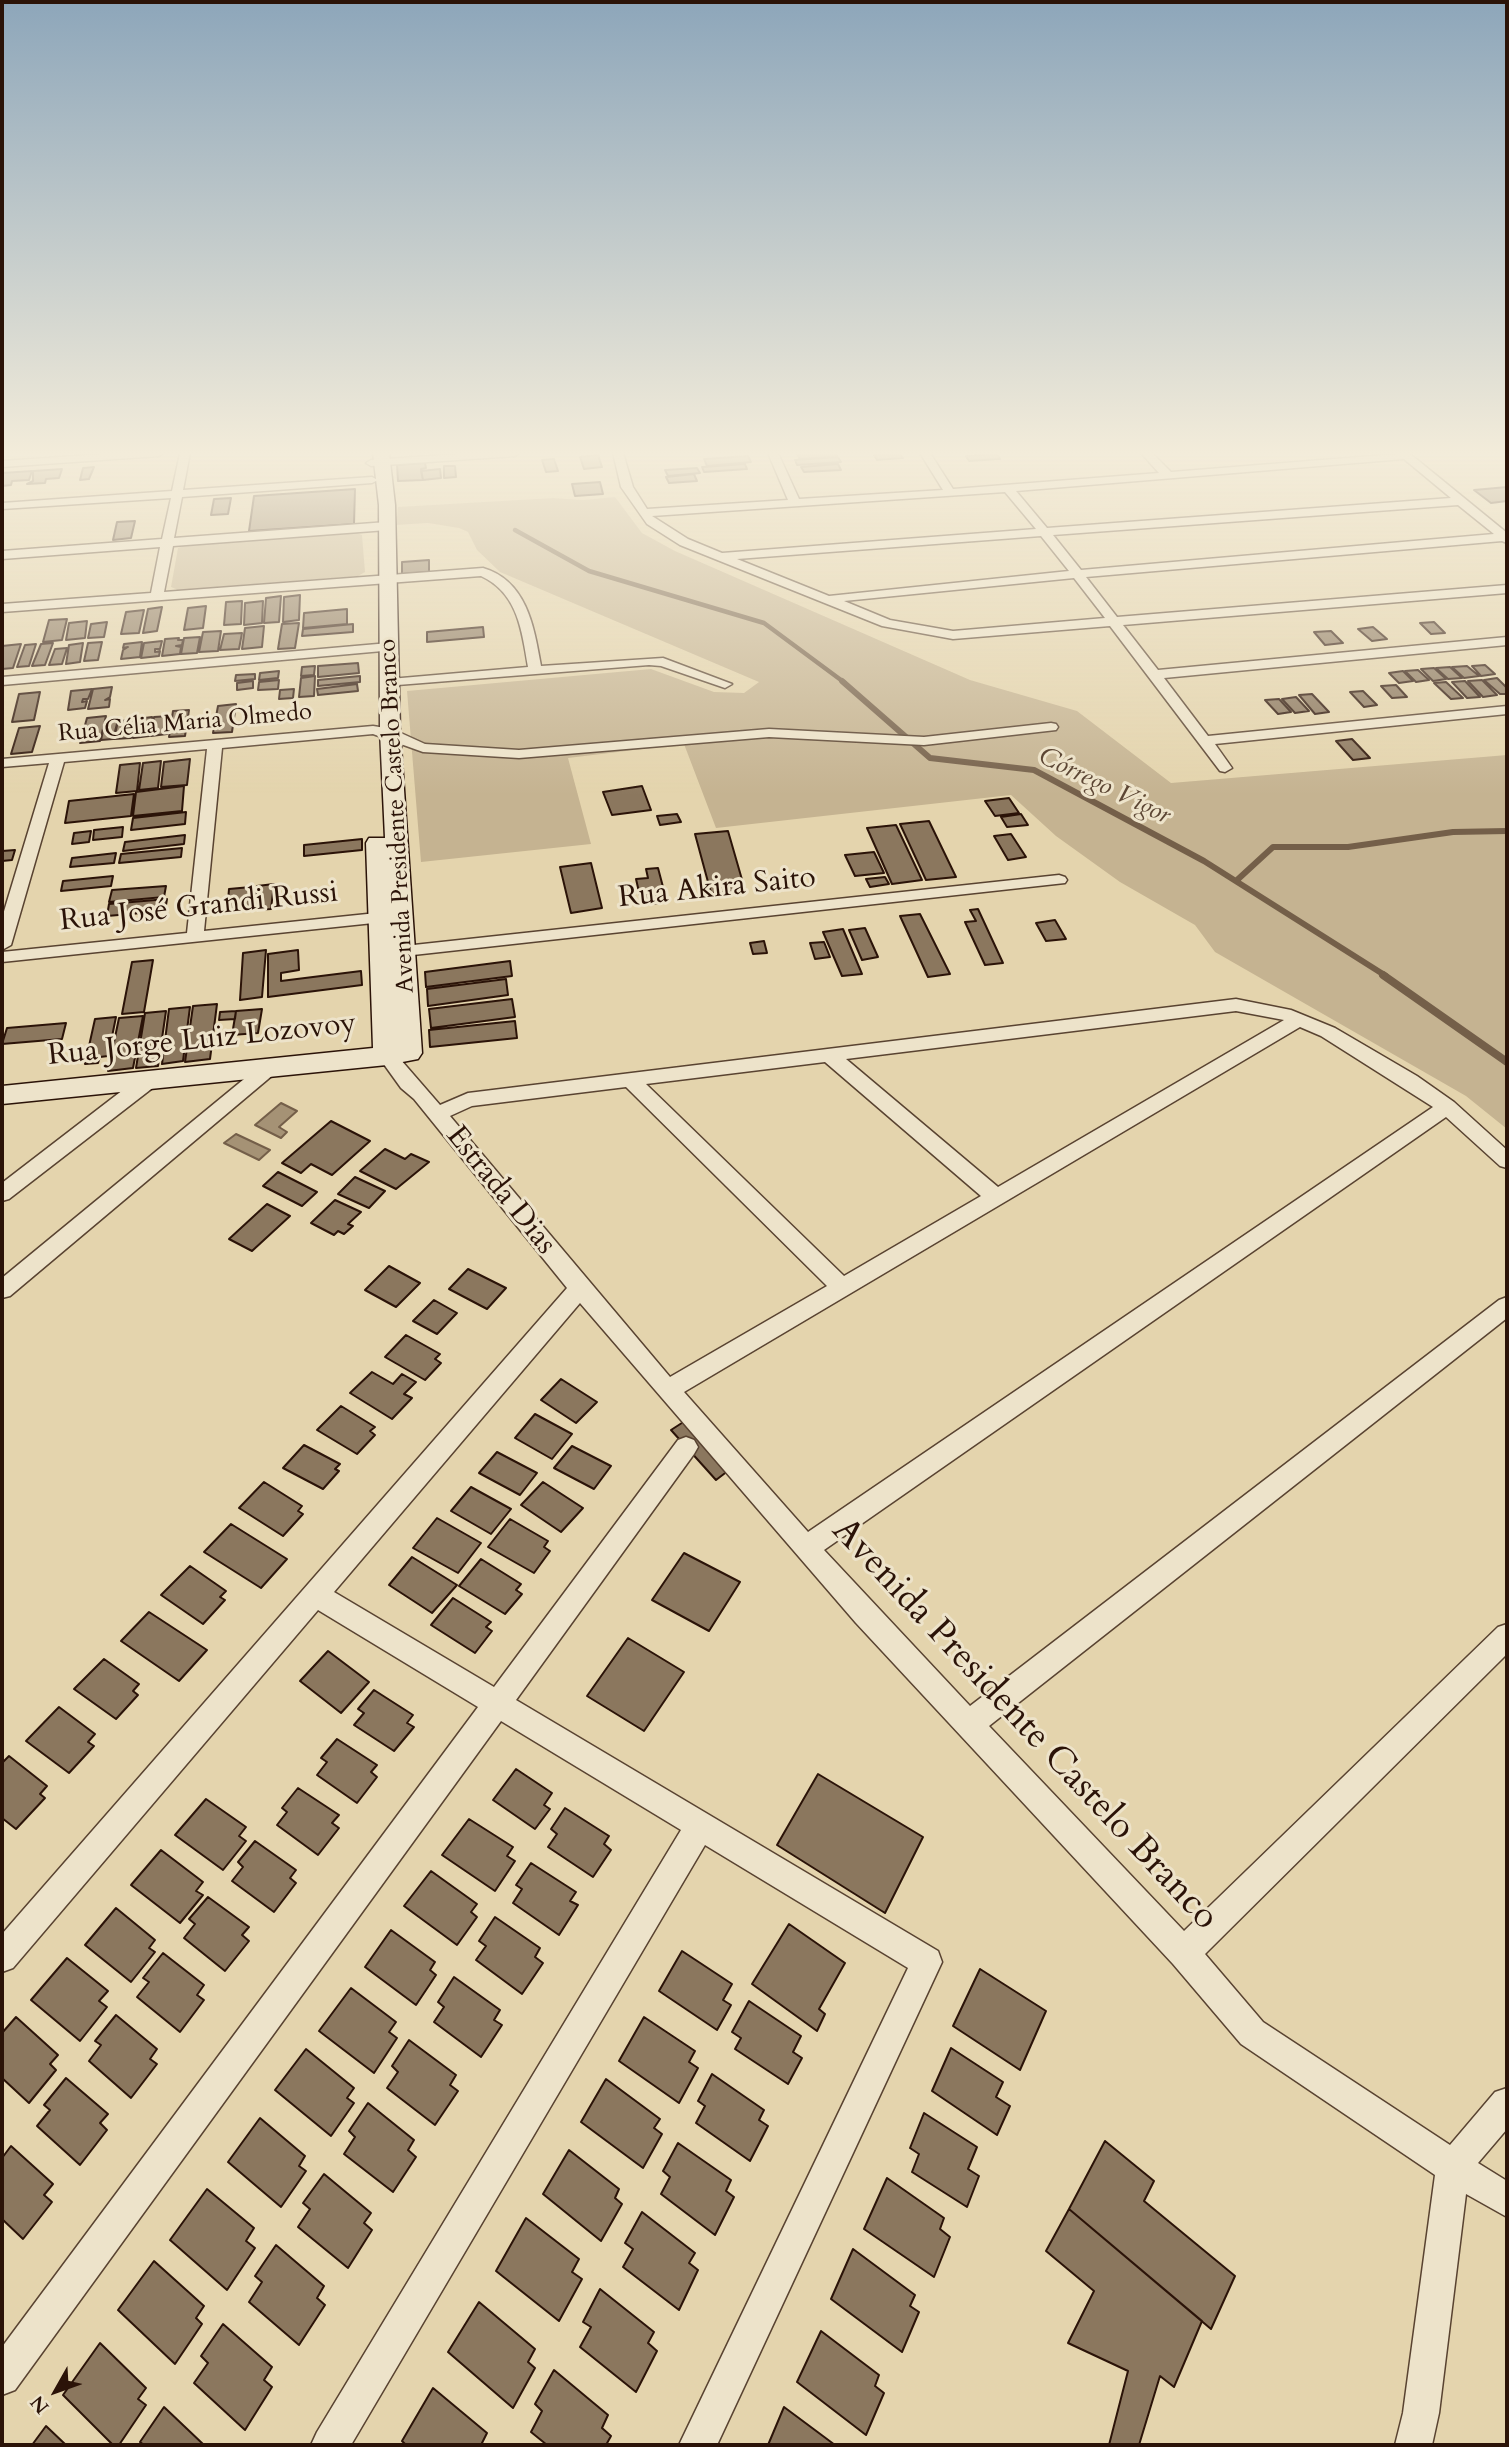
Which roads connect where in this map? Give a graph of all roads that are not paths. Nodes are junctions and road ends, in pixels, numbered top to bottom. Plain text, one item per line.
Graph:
1 (164, 567) edge
2 (381, 567) edge
3 (744, 567) edge
4 (1071, 567) edge
5 (1158, 567) edge
6 (1077, 574) junction
7 (381, 579) junction
8 (1507, 589) edge
9 (158, 595) junction
10 (826, 599) junction
11 (2, 608) edge
12 (1112, 622) junction
13 (1507, 641) edge
14 (382, 648) junction
15 (535, 671) junction
16 (1153, 675) junction
17 (2, 681) edge
18 (390, 683) junction
19 (725, 684) dead end
20 (1507, 710) edge
21 (1051, 727) dead end
22 (382, 730) junction
23 (1204, 741) junction
24 (215, 742) junction
25 (58, 758) junction
26 (2, 764) edge
27 (1225, 768) dead end
28 (1059, 880) dead end
29 (391, 917) junction
30 (195, 936) junction
31 (2, 945) edge
32 (393, 952) junction
33 (2, 957) edge
34 (1298, 1020) junction
35 (398, 1055) junction
36 (829, 1055) junction
37 (273, 1065) junction
38 (152, 1078) junction
39 (630, 1080) junction
40 (2, 1095) edge
41 (1447, 1107) junction
42 (438, 1114) junction
43 (1507, 1161) edge
44 (2, 1194) edge
45 (996, 1197) junction
46 (580, 1288) junction
47 (842, 1288) junction
48 (2, 1290) edge
49 (1507, 1306) edge
50 (667, 1390) junction
51 (696, 1436) junction
52 (806, 1548) junction
53 (316, 1595) junction
54 (1507, 1636) edge
55 (496, 1703) junction
56 (969, 1724) junction
57 (700, 1826) junction
58 (1184, 1953) junction
59 (2, 1957) edge
60 (1507, 2104) edge
61 (1453, 2167) junction
62 (1507, 2200) edge
63 (2, 2377) edge
64 (330, 2445) edge
65 (698, 2445) edge
66 (1414, 2445) edge

1 - 9 street
2 - 7 street, Avenida Presidente Castelo Branco
3 - 10 street
4 - 6 street
5 - 6 street
6 - 10 street
6 - 12 street
7 - 9 street
7 - 14 street, Avenida Presidente Castelo Branco
7 - 15 street
8 - 12 street
9 - 11 street
10 - 12 street
12 - 16 street
13 - 16 street
14 - 17 street
14 - 18 street, Avenida Presidente Castelo Branco
14 - 22 street, Avenida Presidente Castelo Branco
15 - 18 street
15 - 19 street
16 - 23 street
18 - 22 street, Avenida Presidente Castelo Branco
20 - 23 street
21 - 22 street
22 - 24 street, Rua Célia Maria Olmedo
22 - 29 street, Avenida Presidente Castelo Branco
23 - 27 street
24 - 25 street, Rua Célia Maria Olmedo
24 - 30 street
25 - 26 street, Rua Célia Maria Olmedo
25 - 31 street
28 - 32 street, Rua Akira Saito
29 - 30 street, Rua José Grandi Russi
29 - 32 street, Avenida Presidente Castelo Branco
30 - 33 street, Rua José Grandi Russi
32 - 35 street, Avenida Presidente Castelo Branco
34 - 36 street
34 - 41 street
34 - 45 street
35 - 37 street, Rua Jorge Luiz Lozovoy
35 - 42 street, Estrada Dias
36 - 39 street
36 - 45 street
37 - 38 street, Rua Jorge Luiz Lozovoy
37 - 48 street
38 - 40 street, Rua Jorge Luiz Lozovoy
38 - 44 street
39 - 42 street
39 - 47 street
41 - 43 street
41 - 52 street
42 - 46 street, Estrada Dias
45 - 47 street
46 - 50 street, Avenida Presidente Castelo Branco
46 - 53 street
47 - 50 street
49 - 56 street
50 - 51 street, Avenida Presidente Castelo Branco
51 - 52 street, Avenida Presidente Castelo Branco
51 - 55 street
52 - 56 street, Avenida Presidente Castelo Branco
53 - 55 street
53 - 59 street
54 - 58 street
55 - 57 street
55 - 63 street
56 - 58 street, Avenida Presidente Castelo Branco
57 - 64 street
57 - 65 street
58 - 61 street, Avenida Presidente Castelo Branco
60 - 61 street
61 - 62 street
61 - 66 street

